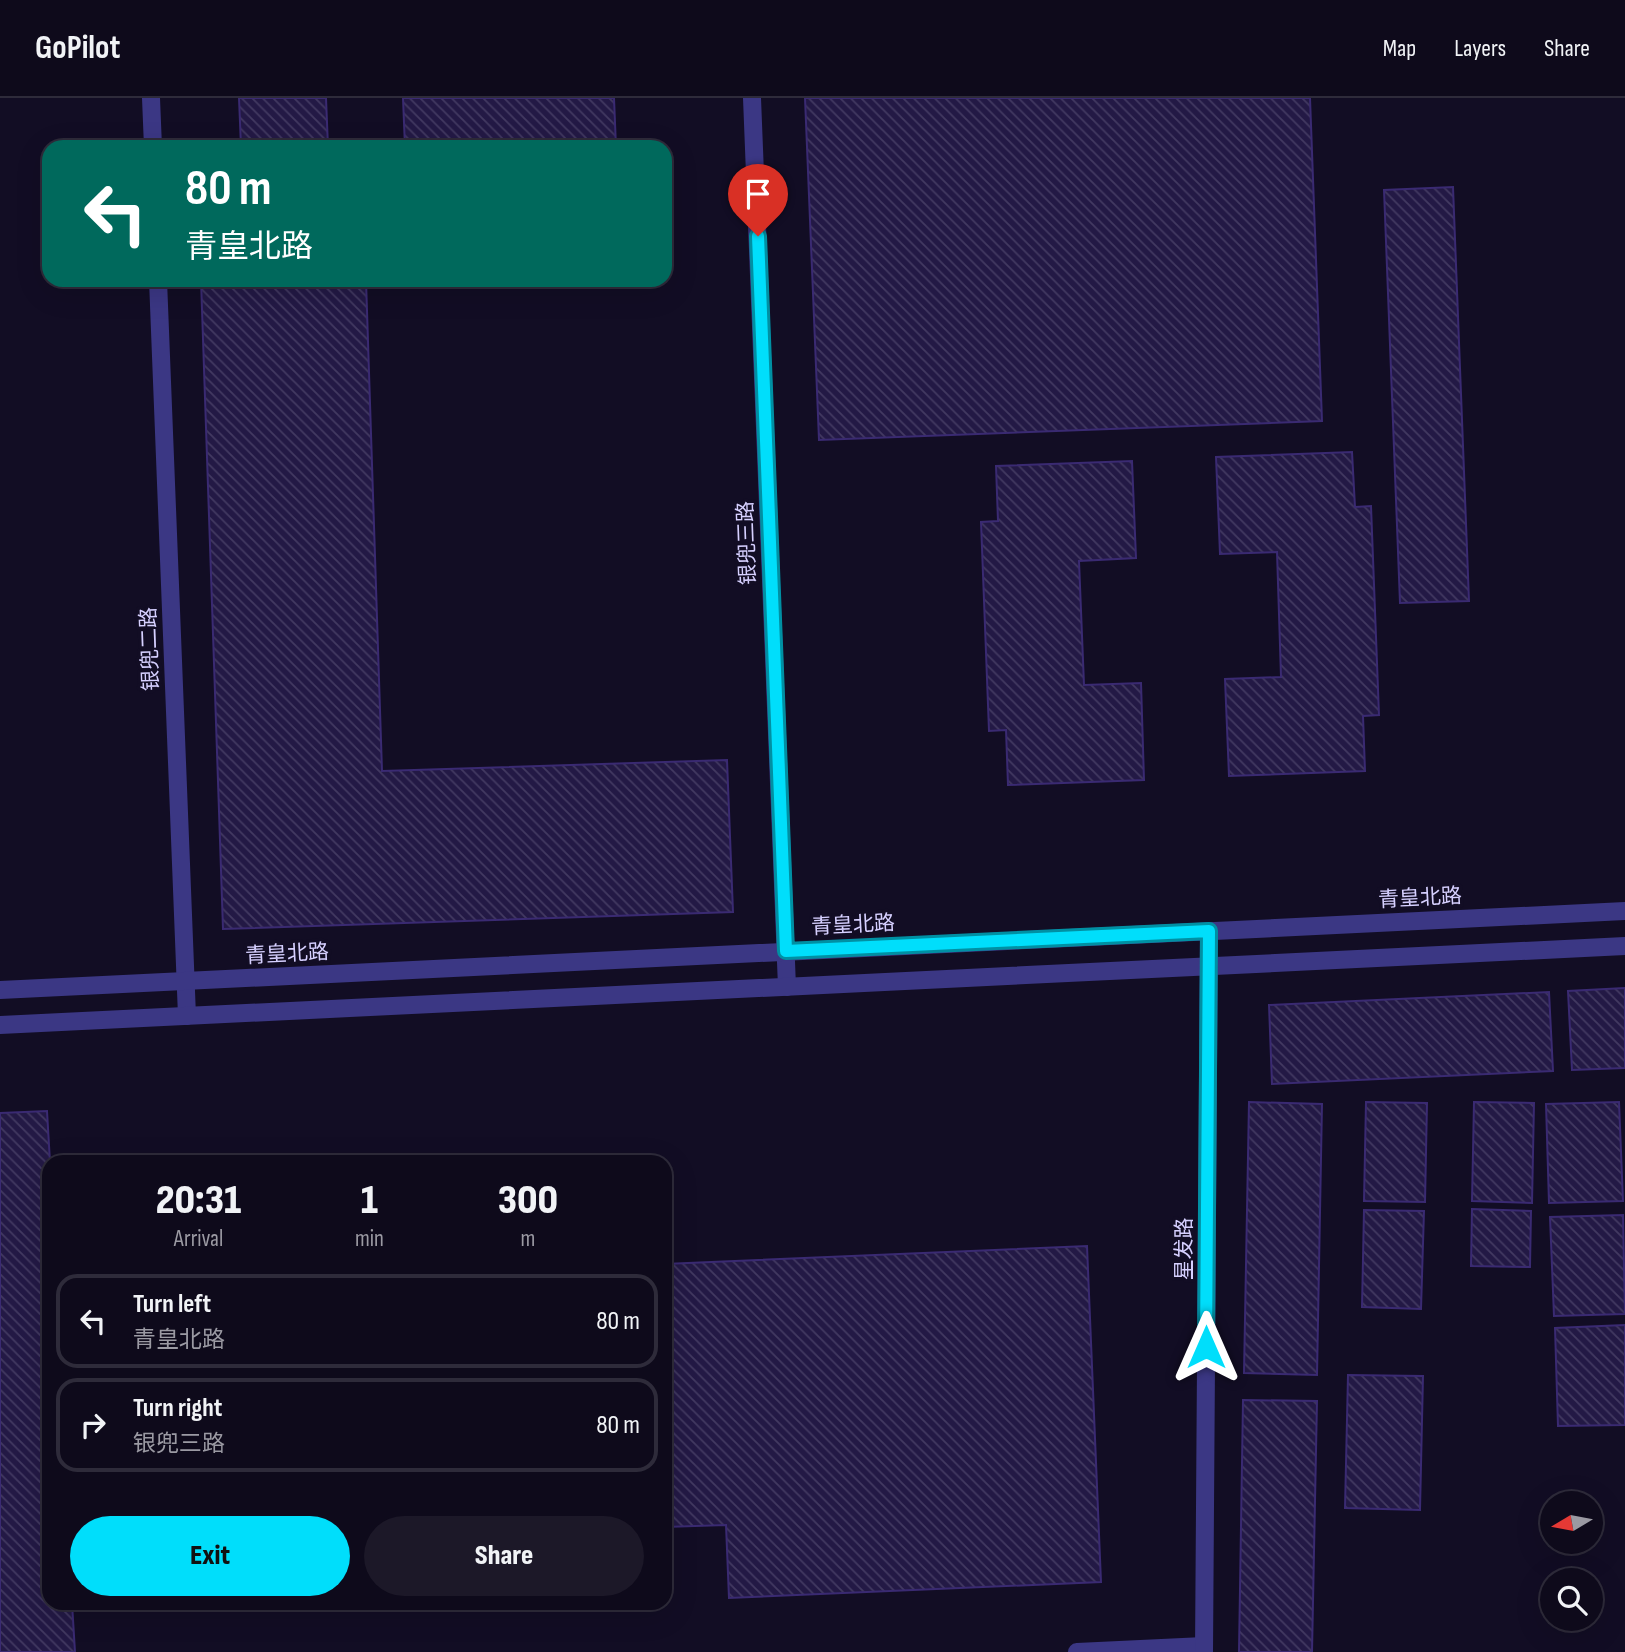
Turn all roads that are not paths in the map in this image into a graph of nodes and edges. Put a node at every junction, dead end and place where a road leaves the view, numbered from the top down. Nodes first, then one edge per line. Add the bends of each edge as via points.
1 (151, 98) edge
2 (752, 98) edge
3 (153, 140) edge
4 (158, 287) edge
5 (1625, 911) edge
6 (1209, 931) junction
7 (1625, 946) edge
8 (786, 951) junction
9 (1209, 967) junction
10 (186, 981) junction
11 (787, 987) junction
12 (0, 990) edge
13 (187, 1016) junction
14 (0, 1025) edge
15 (1204, 1649) edge
16 (1076, 1652) edge

1 - 3 street
2 - 8 street, 银兜三路
4 - 10 street, 银兜二路
5 - 6 street, 青皇北路
6 - 8 street, 青皇北路
6 - 9 street, 星发路
7 - 9 street
8 - 10 street, 青皇北路
8 - 11 street, 银兜三路
9 - 11 street
9 - 15 street, 星发路
10 - 12 street, 青皇北路
10 - 13 street, 银兜二路
11 - 13 street
13 - 14 street
15 - 16 street

